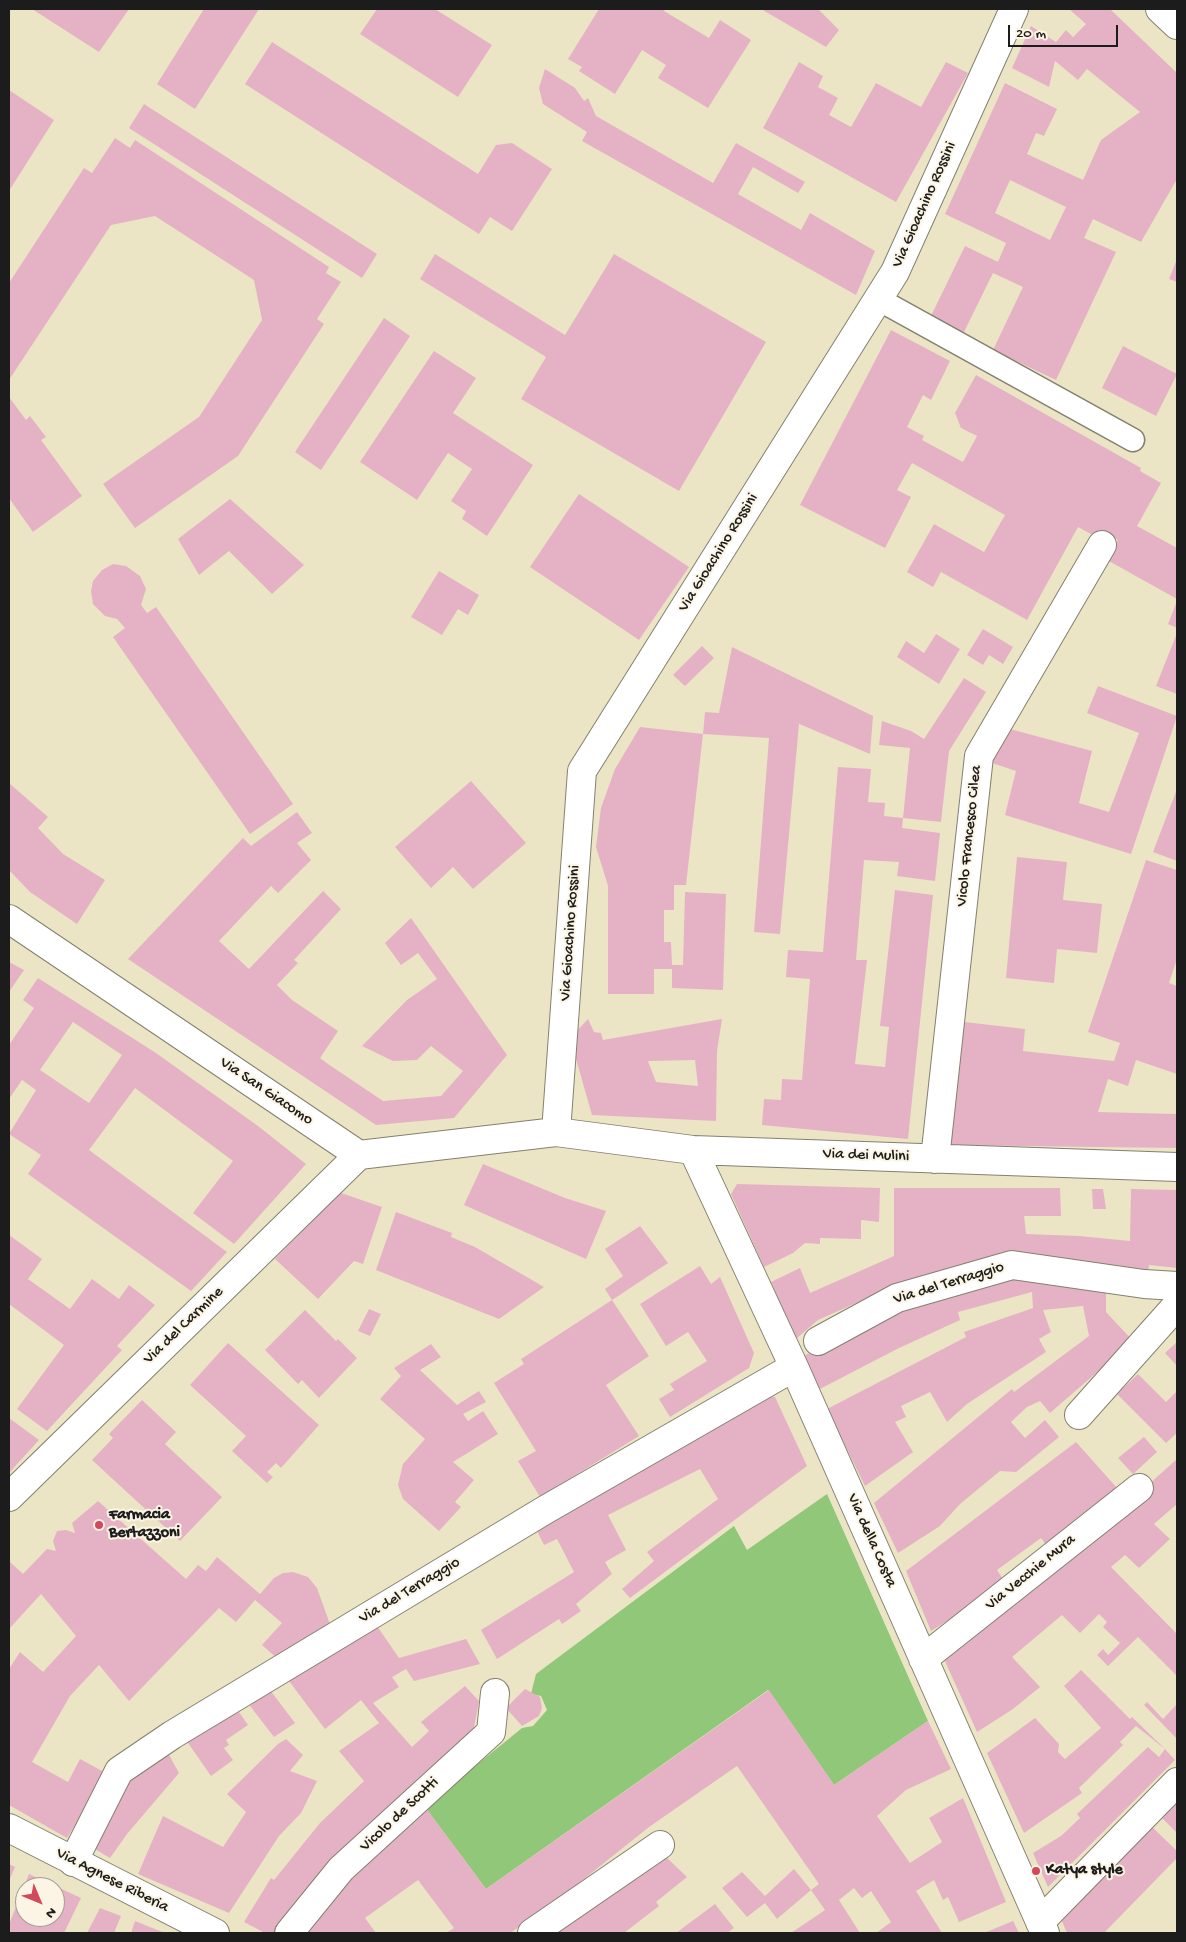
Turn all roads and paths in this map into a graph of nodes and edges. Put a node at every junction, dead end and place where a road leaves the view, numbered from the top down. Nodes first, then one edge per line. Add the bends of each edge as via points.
1 (1014, 9) edge
2 (1160, 9) edge
3 (1177, 25) edge
4 (878, 299) junction
5 (1133, 440) dead end
6 (1102, 545) dead end
7 (9, 918) edge
8 (556, 1132) junction
9 (693, 1150) junction
10 (359, 1154) junction
11 (934, 1158) junction
12 (1177, 1167) edge
13 (1177, 1286) edge
14 (1177, 1305) edge
15 (818, 1341) dead end
16 (794, 1367) junction
17 (1079, 1415) dead end
18 (1139, 1488) dead end
19 (10, 1493) edge
20 (923, 1659) junction
21 (495, 1692) dead end
22 (1177, 1782) edge
23 (9, 1828) edge
24 (660, 1845) dead end
25 (73, 1862) junction
26 (1042, 1928) edge
27 (215, 1933) edge
28 (289, 1933) edge
29 (532, 1933) edge

1 - 4 street, Via Gioachino Rossini via 895,272
2 - 3 street
4 - 5 lane
4 - 8 street, Via Gioachino Rossini via 582,771
6 - 11 street, Vicolo Francesco Cilea via 979,756
7 - 10 street, Via San Giacomo
8 - 9 street, Via dei Mulini
8 - 10 street
9 - 11 street, Via dei Mulini
9 - 16 street, Via della Costa
10 - 19 street, Via del Carmine
11 - 12 street, Via dei Mulini
13 - 15 street, Via del Terraggio via 1012,1265 897,1298
14 - 17 street
16 - 20 street, Via della Costa
16 - 25 street, Via del Terraggio via 545,1510 181,1730 119,1771
18 - 20 street, Via Vecchie Mura
20 - 26 street, Via della Costa
21 - 28 street, Vicolo de Scotti via 490,1732 341,1870
22 - 26 street
23 - 25 street, Via Agnese Riberia
24 - 29 street
25 - 27 street, Via Agnese Riberia

